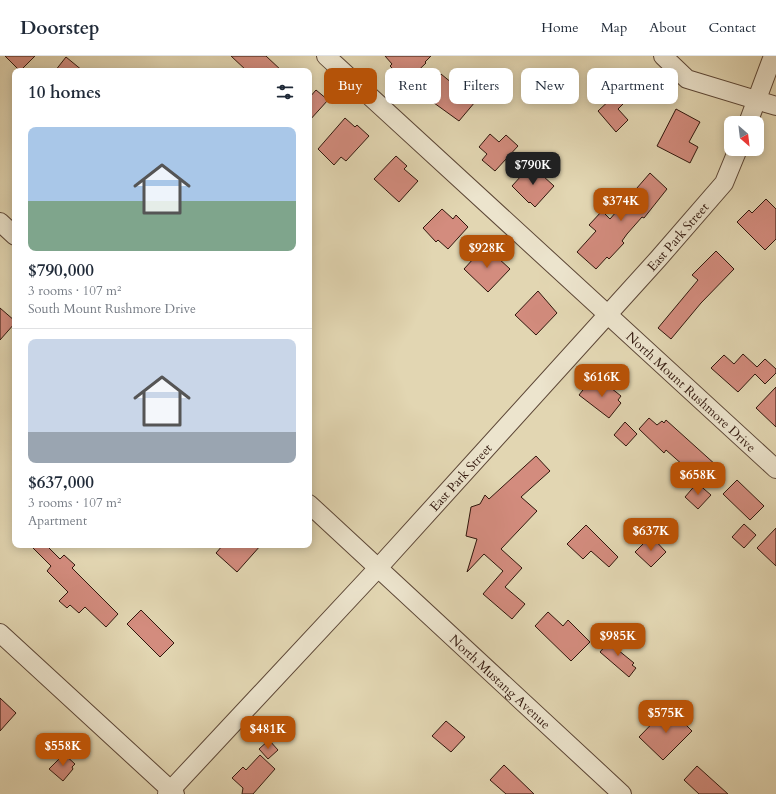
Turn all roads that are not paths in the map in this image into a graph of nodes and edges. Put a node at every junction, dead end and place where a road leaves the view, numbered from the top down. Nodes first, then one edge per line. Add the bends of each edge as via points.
1 (326, 56) edge
2 (662, 56) edge
3 (773, 56) edge
4 (757, 100) junction
5 (776, 106) edge
6 (751, 116) edge
7 (735, 156) edge
8 (0, 222) edge
9 (12, 233) edge
10 (607, 315) junction
11 (776, 469) edge
12 (312, 507) edge
13 (378, 568) junction
14 (0, 633) edge
15 (171, 793) edge
16 (622, 794) edge

1 - 10 street, North Mount Rushmore Drive
2 - 4 street via 687,79
3 - 4 street
4 - 5 street
4 - 6 street
7 - 10 street, East Park Street via 724,184
8 - 9 street
10 - 11 street, North Mount Rushmore Drive
10 - 13 street, East Park Street
12 - 13 street, North Mustang Avenue
13 - 15 street, East Park Street
13 - 16 street, North Mustang Avenue
14 - 15 street

